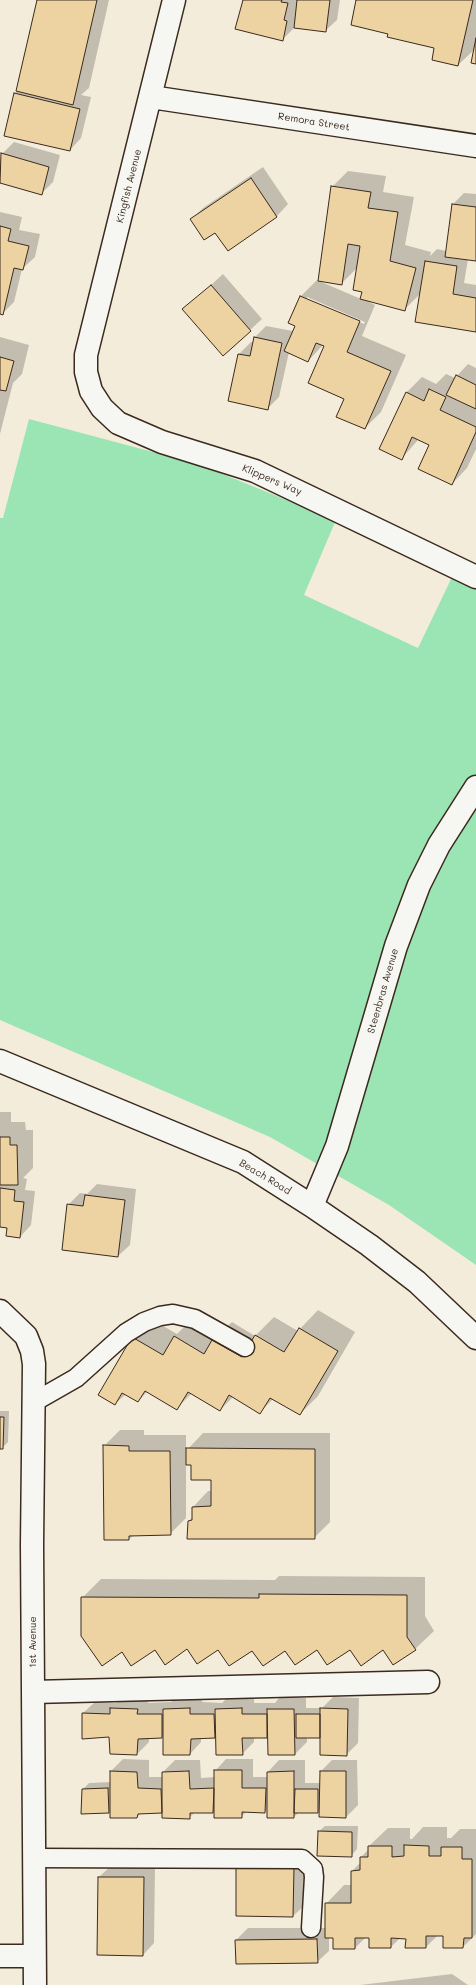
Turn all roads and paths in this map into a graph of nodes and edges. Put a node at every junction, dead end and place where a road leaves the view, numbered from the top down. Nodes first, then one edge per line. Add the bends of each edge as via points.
1 (174, 0) edge
2 (151, 97) junction
3 (476, 146) edge
4 (86, 372) joint
5 (476, 577) edge
6 (476, 787) edge
7 (0, 1061) edge
8 (312, 1206) junction
9 (0, 1311) edge
10 (476, 1338) edge
11 (245, 1347) dead end
12 (34, 1402) junction
13 (428, 1682) dead end
14 (33, 1692) junction
15 (34, 1858) junction
16 (311, 1928) dead end
17 (0, 1956) edge
18 (34, 1956) junction
19 (35, 1985) edge

1 - 2 street, Kingfish Avenue
2 - 3 street, Remora Street
2 - 4 street, Kingfish Avenue via 86,355
4 - 5 street, Klippers Way via 91,391 102,408 118,423 162,442 255,471
6 - 8 street, Steenbras Avenue via 419,885 396,946 337,1146
7 - 8 street, Beach Road via 243,1162
8 - 10 street, Beach Road via 417,1282
9 - 12 street, 1st Avenue via 26,1336 32,1351
11 - 12 lane via 196,1319 173,1314 160,1316 126,1333 76,1378
12 - 14 street, 1st Avenue
13 - 14 street
14 - 15 street, 1st Avenue
15 - 16 lane via 302,1858 313,1869
15 - 18 street, 1st Avenue
17 - 18 street
18 - 19 street, 1st Avenue

